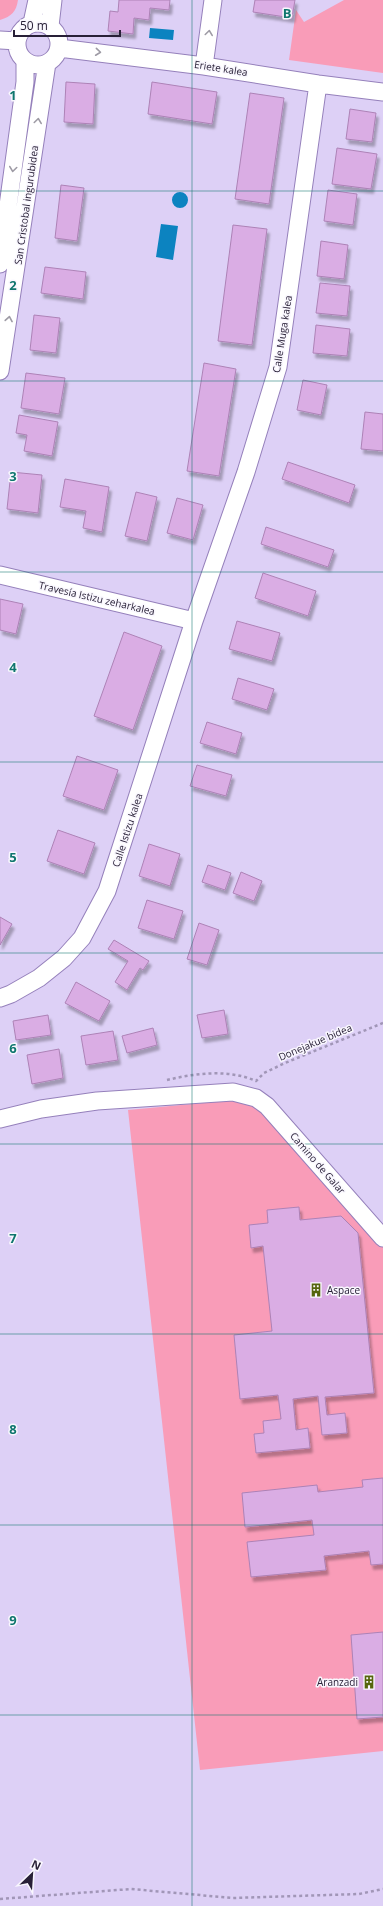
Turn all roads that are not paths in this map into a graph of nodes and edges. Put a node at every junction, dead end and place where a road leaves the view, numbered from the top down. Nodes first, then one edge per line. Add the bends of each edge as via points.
1 (37, 0) edge
2 (53, 0) edge
3 (213, 0) edge
4 (32, 23) junction
5 (50, 26) junction
6 (8, 40) edge
7 (59, 48) junction
8 (25, 61) junction
9 (47, 63) junction
10 (204, 66) junction
11 (318, 84) junction
12 (383, 92) edge
13 (0, 264) edge
14 (0, 371) edge
15 (0, 575) edge
16 (194, 621) junction
17 (0, 998) edge
18 (0, 1119) edge
19 (383, 1238) edge

1 - 4 street
2 - 5 street
10 -> 3 street
4 - 5 street via 42,22
4 - 6 street
5 - 7 street via 59,39
6 - 8 street
7 - 9 street via 54,58
7 -> 10 street, Eriete kalea
8 - 9 street via 39,65
8 -> 13 street, San Cristobal ingurubidea via 25,82
14 -> 9 street, San Cristobal ingurubidea
10 - 11 street, Eriete kalea
11 - 12 street, Eriete kalea
11 - 16 street, Calle Muga kalea via 278,367 246,472
15 - 16 street, Travesía Istizu zeharkalea
16 - 17 street, Calle Istizu kalea via 107,891 94,918 82,938 64,958 38,978
18 - 19 street, Camino de Galar via 41,1109 96,1101 233,1092 252,1088

